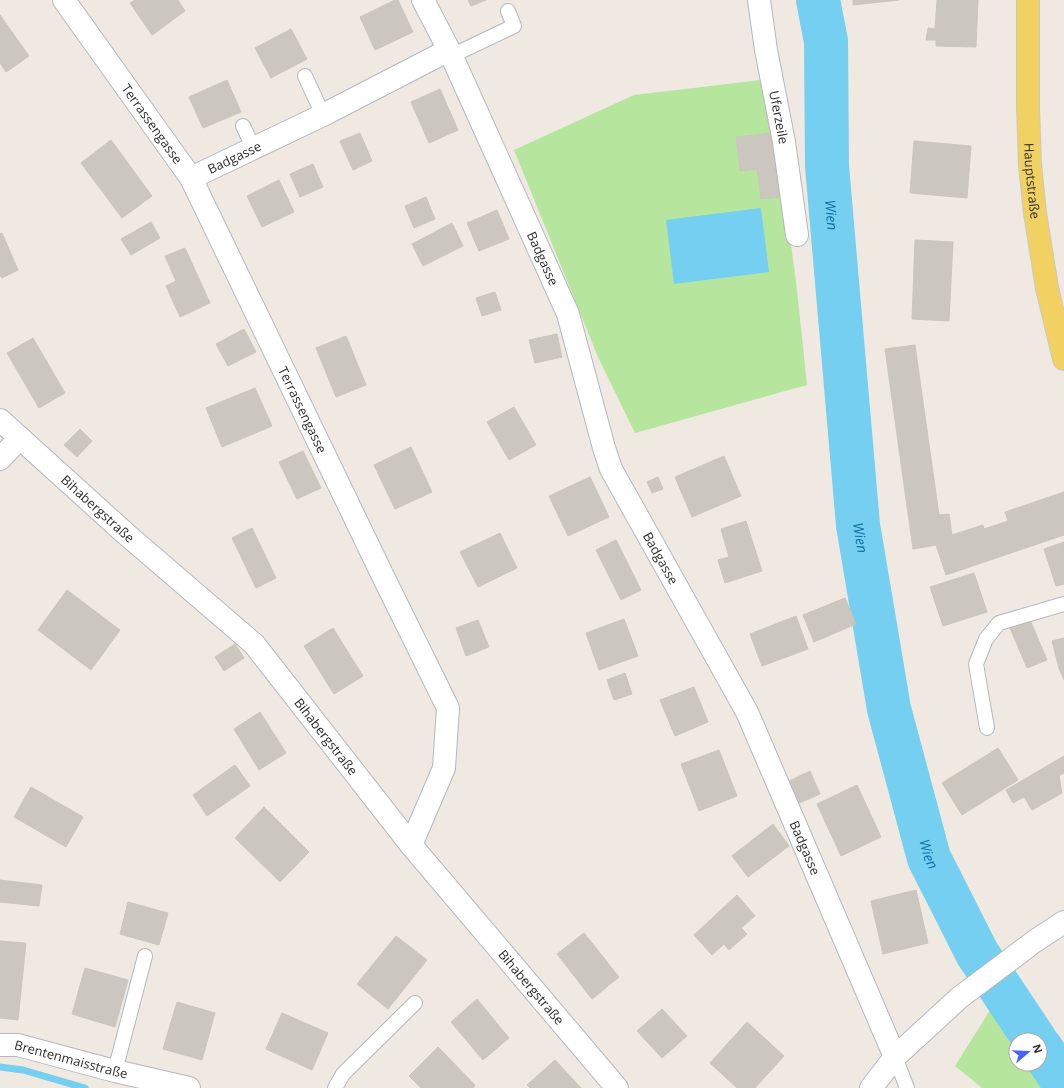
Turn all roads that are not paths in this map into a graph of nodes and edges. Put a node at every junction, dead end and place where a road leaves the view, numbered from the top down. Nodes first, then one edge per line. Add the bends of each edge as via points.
1 (64, 0) edge
2 (423, 0) edge
3 (759, 0) edge
4 (1028, 0) edge
5 (508, 11) dead end
6 (450, 53) junction
7 (305, 76) dead end
8 (323, 115) junction
9 (243, 126) dead end
10 (253, 147) junction
11 (191, 178) junction
12 (797, 235) dead end
13 (1064, 358) edge
14 (0, 420) edge
15 (20, 438) junction
16 (0, 459) edge
17 (1064, 604) edge
18 (987, 728) dead end
19 (411, 845) junction
20 (1064, 922) edge
21 (145, 956) dead end
22 (415, 1003) dead end
23 (0, 1045) edge
24 (895, 1057) junction
25 (115, 1071) junction
26 (188, 1088) edge
27 (335, 1088) edge
28 (617, 1088) edge
29 (872, 1088) edge
30 (907, 1088) edge

1 - 11 street, Terrassengasse
2 - 6 street, Badgasse
3 - 12 street, Uferzeile via 784,142
4 - 13 main road, Hauptstraße via 1030,165 1047,288
5 - 6 lane via 514,26
6 - 8 street, Badgasse
6 - 24 street, Badgasse via 568,314 611,469 747,712
7 - 8 lane
8 - 10 street, Badgasse
9 - 10 lane
10 - 11 street, Badgasse
11 - 19 street, Terrassengasse via 448,708 444,768
14 - 15 street, Bihabergstraße
15 - 16 street
15 - 19 street, Bihabergstraße via 126,534 254,644
17 - 18 lane via 999,623 986,639 976,664
19 - 28 street, Bihabergstraße
20 - 24 street via 959,998
21 - 25 lane
22 - 27 lane via 343,1074
23 - 25 street, Brentenmaisstraße via 18,1045
24 - 29 street
24 - 30 lane
25 - 26 street, Brentenmaisstraße

